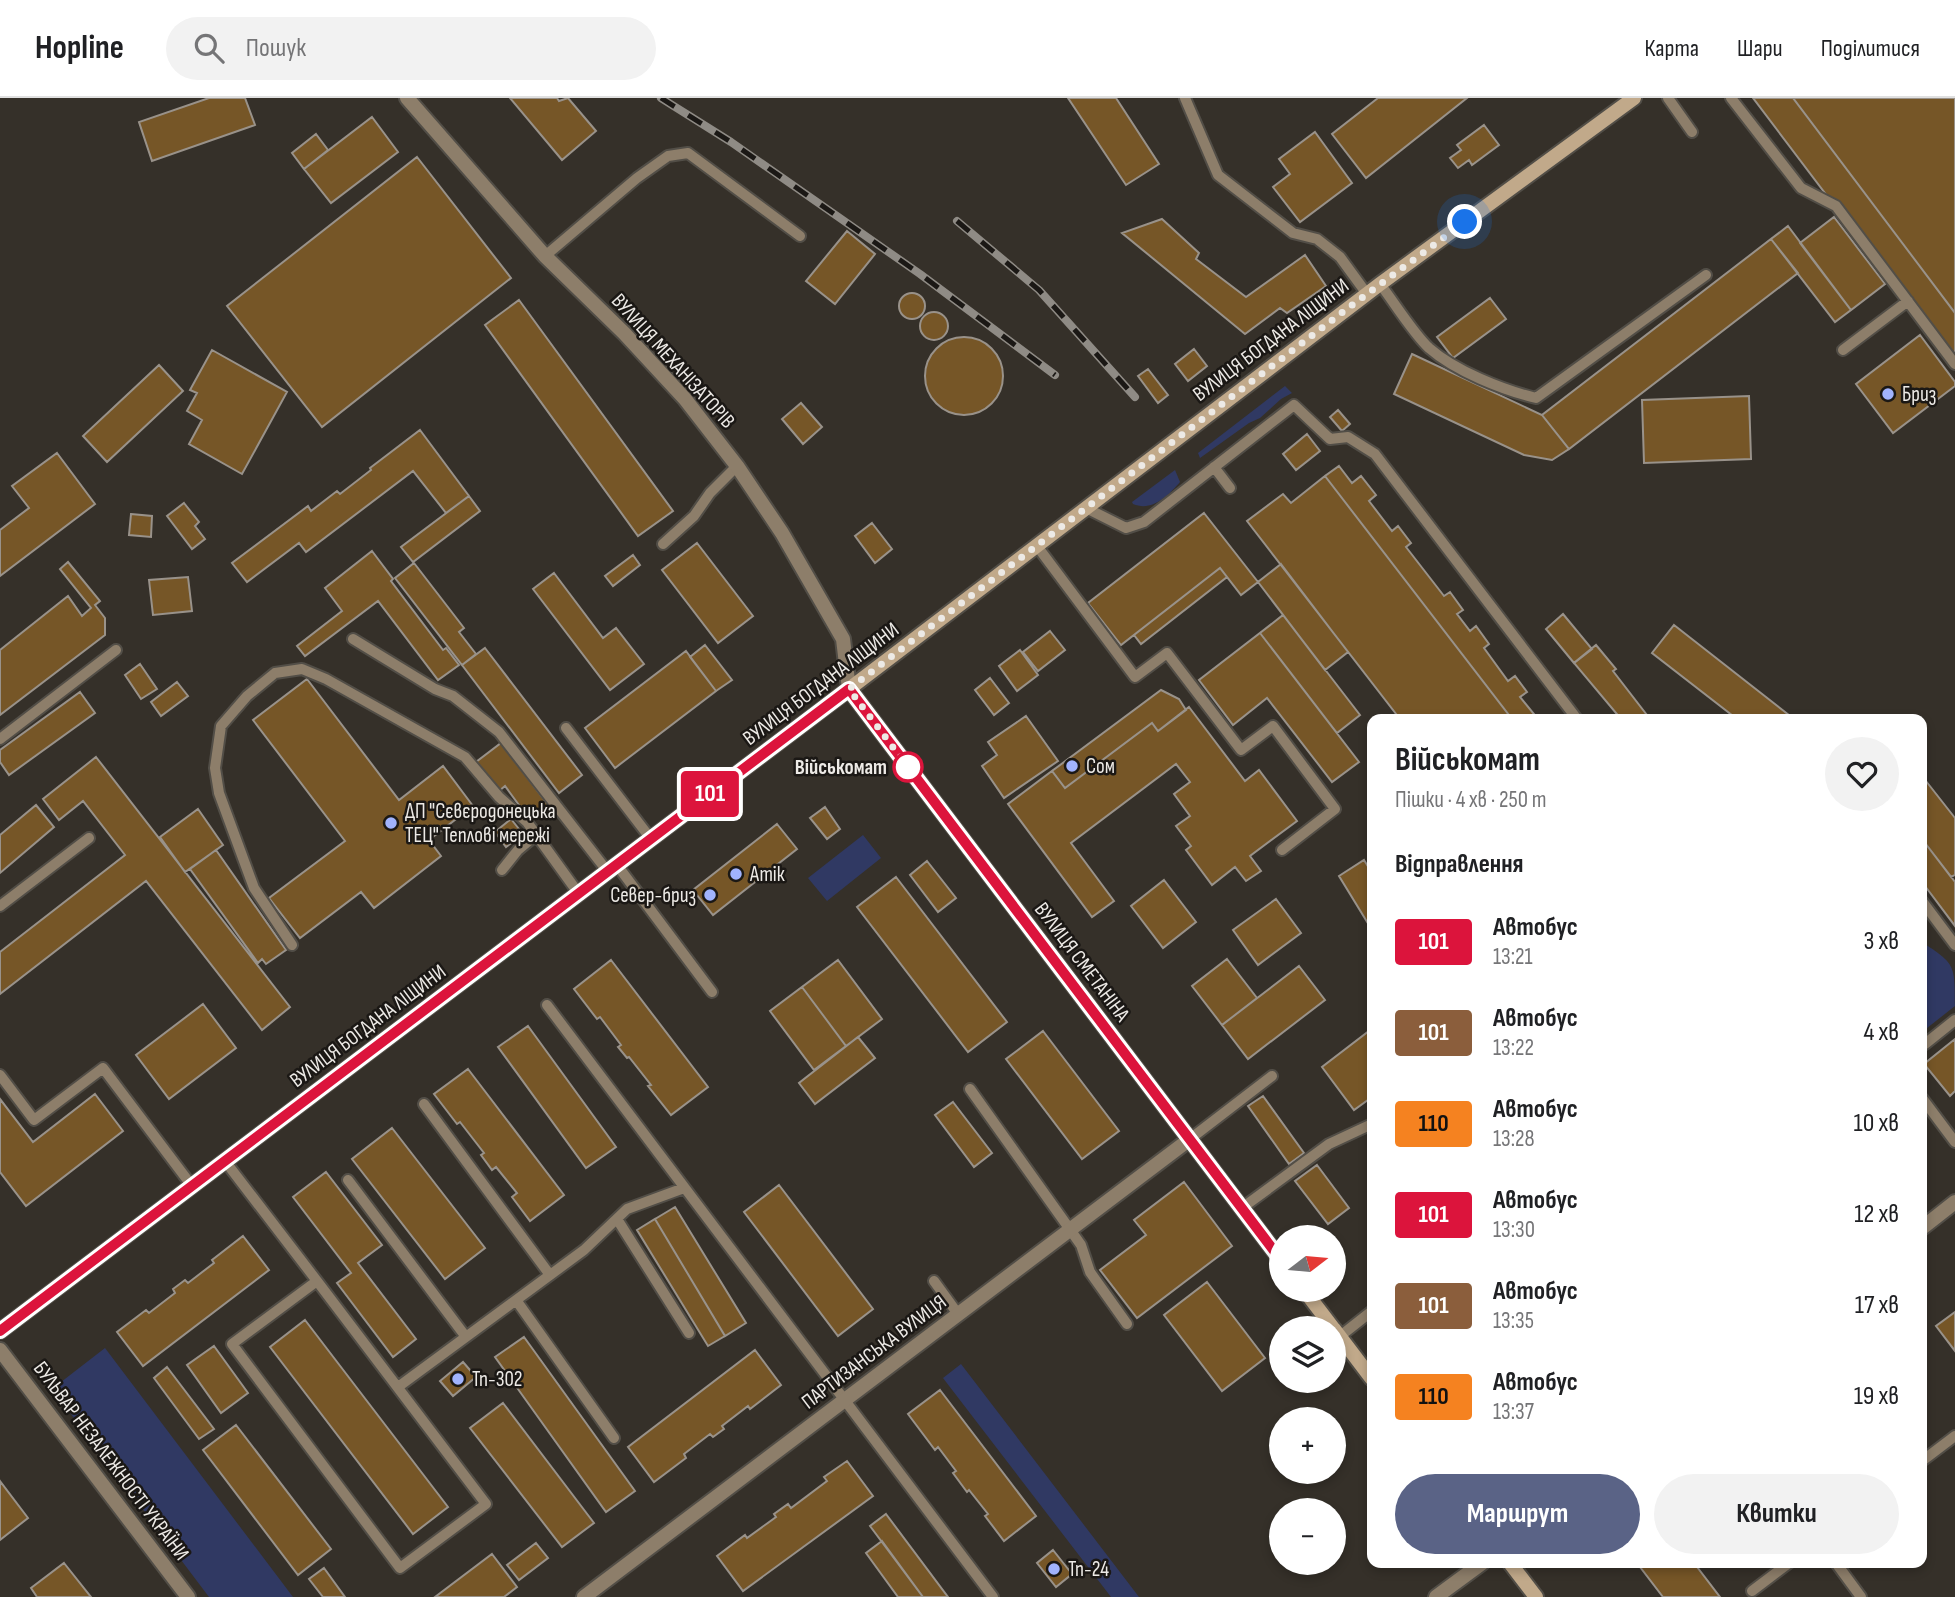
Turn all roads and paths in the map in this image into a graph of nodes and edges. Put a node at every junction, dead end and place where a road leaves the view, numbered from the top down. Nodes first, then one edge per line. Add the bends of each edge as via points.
1 (407, 98) edge
2 (1185, 98) edge
3 (1634, 98) edge
4 (1668, 98) edge
5 (1731, 98) edge
6 (1692, 132) dead end
7 (800, 236) dead end
8 (545, 256) junction
9 (1706, 275) dead end
10 (1380, 284) junction
11 (1367, 294) junction
12 (1908, 300) junction
13 (1843, 350) dead end
14 (1955, 364) edge
15 (737, 466) junction
16 (1214, 467) junction
17 (1230, 488) dead end
18 (1086, 509) junction
19 (663, 544) dead end
20 (1037, 546) junction
21 (353, 639) dead end
22 (116, 650) dead end
23 (849, 689) junction
24 (1573, 714) edge
25 (566, 728) dead end
26 (0, 739) edge
27 (536, 835) junction
28 (89, 838) dead end
29 (651, 839) junction
30 (1282, 850) dead end
31 (612, 868) junction
32 (502, 870) dead end
33 (579, 894) junction
34 (0, 906) edge
35 (1927, 908) edge
36 (292, 945) dead end
37 (1955, 945) edge
38 (712, 992) dead end
39 (547, 1005) dead end
40 (1955, 1020) edge
41 (1927, 1042) edge
42 (0, 1074) edge
43 (1272, 1076) dead end
44 (971, 1089) dead end
45 (424, 1104) dead end
46 (1927, 1105) edge
47 (1367, 1126) edge
48 (1190, 1139) junction
49 (1955, 1142) edge
50 (225, 1161) junction
51 (348, 1180) dead end
52 (192, 1186) junction
53 (684, 1188) junction
54 (1955, 1202) edge
55 (1242, 1208) junction
56 (617, 1219) junction
57 (1927, 1224) edge
58 (1071, 1230) junction
59 (1269, 1244) edge
60 (550, 1275) junction
61 (317, 1281) junction
62 (934, 1281) dead end
63 (516, 1300) junction
64 (1313, 1302) edge
65 (958, 1314) junction
66 (1367, 1314) edge
67 (1324, 1316) edge
68 (1127, 1324) dead end
69 (1346, 1325) edge
70 (0, 1331) edge
71 (689, 1333) dead end
72 (466, 1336) junction
73 (1346, 1345) edge
74 (0, 1350) edge
75 (1367, 1373) edge
76 (398, 1387) junction
77 (845, 1400) junction
78 (1955, 1436) edge
79 (614, 1438) dead end
80 (1927, 1457) edge
81 (1475, 1568) edge
82 (1514, 1568) edge
83 (1782, 1568) edge
84 (1840, 1568) edge
85 (1752, 1591) dead end
86 (188, 1597) edge
87 (584, 1597) edge
88 (993, 1597) edge
89 (1436, 1597) edge
90 (1536, 1597) edge
91 (1861, 1597) edge

1 - 8 street, ВУЛИЦЯ МЕХАНІЗАТОРІВ
2 - 11 lane via 1218,175 1293,233 1317,239 1340,257
3 - 10 main road, ВУЛИЦЯ БОГДАНА ЛІЩИНИ
4 - 6 lane
5 - 12 lane via 1801,188 1836,205
7 - 8 lane via 688,153 668,156 637,178
8 - 15 street, ВУЛИЦЯ МЕХАНІЗАТОРІВ via 676,389
9 - 10 lane via 1536,398 1513,393 1428,347
10 - 11 main road, ВУЛИЦЯ БОГДАНА ЛІЩИНИ
11 - 18 main road, ВУЛИЦЯ БОГДАНА ЛІЩИНИ
12 - 13 lane
12 - 14 lane
15 - 19 lane
15 - 23 street, ВУЛИЦЯ МЕХАНІЗАТОРІВ via 843,639
16 - 17 lane
16 - 18 lane via 1144,522 1126,528
16 - 24 lane via 1294,405 1330,439 1348,437 1375,454
18 - 20 main road, ВУЛИЦЯ БОГДАНА ЛІЩИНИ
20 - 23 main road, ВУЛИЦЯ БОГДАНА ЛІЩИНИ
20 - 30 lane via 1135,677 1167,653 1241,750 1273,726 1335,809
21 - 31 lane via 453,696 499,732
22 - 26 lane
23 - 29 main road, ВУЛИЦЯ БОГДАНА ЛІЩИНИ
23 - 48 main road, ВУЛИЦЯ СМЕТАНІНА
25 - 29 lane
27 - 32 lane
27 - 33 lane
27 - 36 lane via 465,757 326,679 302,669 275,673 221,726 215,768 219,793 254,888
28 - 34 lane
29 - 31 main road, ВУЛИЦЯ БОГДАНА ЛІЩИНИ
31 - 33 main road, ВУЛИЦЯ БОГДАНА ЛІЩИНИ
31 - 38 lane
33 - 50 main road, ВУЛИЦЯ БОГДАНА ЛІЩИНИ
35 - 37 lane
39 - 53 lane
40 - 41 lane
42 - 52 lane via 34,1120 103,1068
43 - 48 lane
44 - 58 lane
45 - 60 lane
46 - 49 lane
47 - 55 lane via 1329,1144
48 - 55 main road, ВУЛИЦЯ СМЕТАНІНА
48 - 58 street, ПАРТИЗАНСЬКА ВУЛИЦЯ
50 - 52 main road, ВУЛИЦЯ БОГДАНА ЛІЩИНИ
50 - 61 lane
51 - 72 lane
52 - 70 main road, ВУЛИЦЯ БОГДАНА ЛІЩИНИ
53 - 56 lane via 627,1209
53 - 77 lane
54 - 57 street
55 - 59 main road, ВУЛИЦЯ СМЕТАНІНА
56 - 60 lane
56 - 71 lane
58 - 65 street, ПАРТИЗАНСЬКА ВУЛИЦЯ
58 - 68 lane via 1082,1245 1090,1272
60 - 63 lane
61 - 76 lane
61 - 76 lane via 232,1344 400,1568 486,1504
62 - 65 lane
63 - 72 lane
63 - 79 lane
64 - 67 main road
65 - 77 street, ПАРТИЗАНСЬКА ВУЛИЦЯ
66 - 69 lane
72 - 76 lane
73 - 75 main road
74 - 86 street, БУЛЬВАР НЕЗАЛЕЖНОСТІ УКРАЇНИ
77 - 87 street, ПАРТИЗАНСЬКА ВУЛИЦЯ
77 - 88 lane
78 - 80 lane
81 - 89 street
82 - 90 main road
83 - 85 lane
84 - 91 lane

